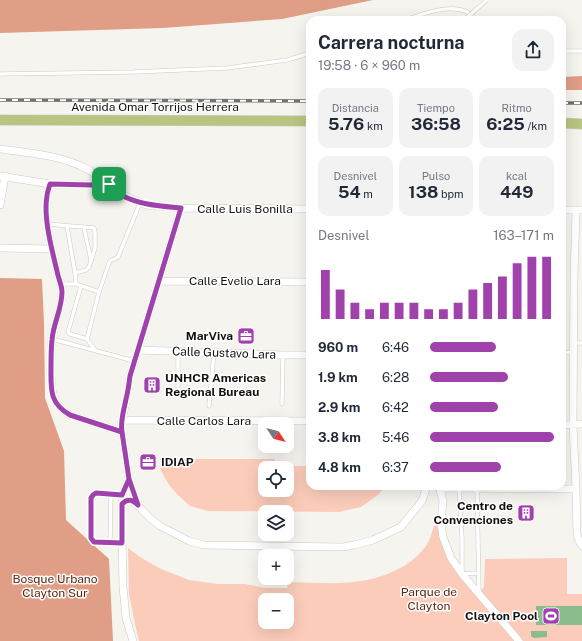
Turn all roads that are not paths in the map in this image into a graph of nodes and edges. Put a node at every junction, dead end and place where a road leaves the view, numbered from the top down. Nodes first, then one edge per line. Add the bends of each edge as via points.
1 (487, 0) edge
2 (432, 7) dead end
3 (469, 7) dead end
4 (414, 16) edge
5 (469, 16) edge
6 (474, 16) edge
7 (566, 51) edge
8 (582, 51) edge
9 (306, 54) edge
10 (0, 74) edge
11 (0, 120) edge
12 (306, 121) edge
13 (566, 124) edge
14 (582, 124) edge
15 (0, 149) edge
16 (2, 176) edge
17 (50, 184) junction
18 (109, 184) junction
19 (140, 203) junction
20 (0, 205) edge
21 (181, 208) junction
22 (306, 209) edge
23 (566, 210) edge
24 (579, 210) edge
25 (47, 224) junction
26 (67, 226) junction
27 (84, 228) junction
28 (0, 248) edge
29 (52, 249) junction
30 (91, 260) junction
31 (75, 272) junction
32 (159, 281) junction
33 (306, 282) edge
34 (60, 284) junction
35 (76, 284) junction
36 (81, 286) junction
37 (100, 292) junction
38 (87, 338) junction
39 (52, 340) junction
40 (574, 343) junction
41 (582, 343) edge
42 (94, 350) junction
43 (138, 350) junction
44 (178, 352) junction
45 (574, 352) junction
46 (214, 353) junction
47 (566, 353) edge
48 (283, 355) junction
49 (306, 355) edge
50 (136, 361) junction
51 (178, 390) dead end
52 (282, 404) dead end
53 (209, 406) dead end
54 (122, 420) junction
55 (306, 421) edge
56 (566, 424) edge
57 (582, 424) edge
58 (573, 425) junction
59 (122, 432) junction
60 (129, 479) junction
61 (566, 489) edge
62 (576, 489) junction
63 (426, 490) edge
64 (440, 490) edge
65 (459, 490) edge
66 (477, 490) edge
67 (111, 494) junction
68 (122, 495) junction
69 (122, 504) junction
70 (138, 505) junction
71 (110, 543) junction
72 (122, 543) junction
73 (582, 546) edge
74 (479, 573) junction
75 (462, 574) junction
76 (479, 593) junction
77 (132, 641) edge
78 (519, 641) edge

1 - 5 lane, bridge
2 - 4 lane
3 - 6 lane
7 - 8 lane
9 - 10 lane via 287,60 227,68
11 - 12 main road, Avenida Omar Torrijos Herrera
13 - 14 main road
15 - 18 street, Calle Luis Bonilla via 60,158 86,169
16 - 17 street
16 - 20 street
17 - 18 street
17 - 25 street via 47,196
18 - 19 street, Calle Luis Bonilla via 120,194
19 - 21 street, Calle Luis Bonilla
19 - 37 lane via 118,257 109,263
21 - 22 street, Calle Luis Bonilla
21 - 32 street
23 - 24 street
24 - 40 street via 574,277
25 - 26 lane
25 - 29 street
26 - 27 lane
26 - 31 lane
27 - 30 lane
27 - 30 lane via 94,228 95,232 95,248
28 - 29 street
29 - 34 street
30 - 31 lane via 86,270
31 - 35 lane
32 - 33 street, Calle Evelio Lara
32 - 43 street
34 - 35 lane
34 - 39 street via 62,291
35 - 36 lane
36 - 37 lane
36 - 38 lane via 68,332
37 - 38 lane
38 - 42 lane
39 - 42 lane
39 - 59 street via 51,390 62,410
40 - 41 lane
40 - 45 street
42 - 50 lane
43 - 44 street, Calle Gustavo Lara
43 - 50 street
44 - 46 street, Calle Gustavo Lara
44 - 51 lane
45 - 47 lane
45 - 58 street
46 - 48 street, Calle Gustavo Lara
46 - 53 lane
48 - 49 street, Calle Gustavo Lara
48 - 52 lane
50 - 54 street via 130,376
54 - 55 street, Calle Carlos Lara
54 - 59 street
56 - 58 street
57 - 58 street
58 - 62 street
59 - 60 street
60 - 68 street
60 - 70 street
61 - 62 street
62 - 73 street via 576,534
63 - 70 street via 422,501 401,526 373,540 344,547 204,545 189,541 160,526
64 - 75 street via 443,501 443,537 450,558
65 - 75 lane
66 - 74 lane
67 - 68 lane
67 - 71 lane
67 - 71 lane via 96,493 91,498 91,538 94,542
68 - 69 street
69 - 70 street via 128,500
69 - 72 street
71 - 72 lane
72 - 77 street via 126,618
74 - 75 lane
74 - 76 lane
75 - 76 street
76 - 78 street

